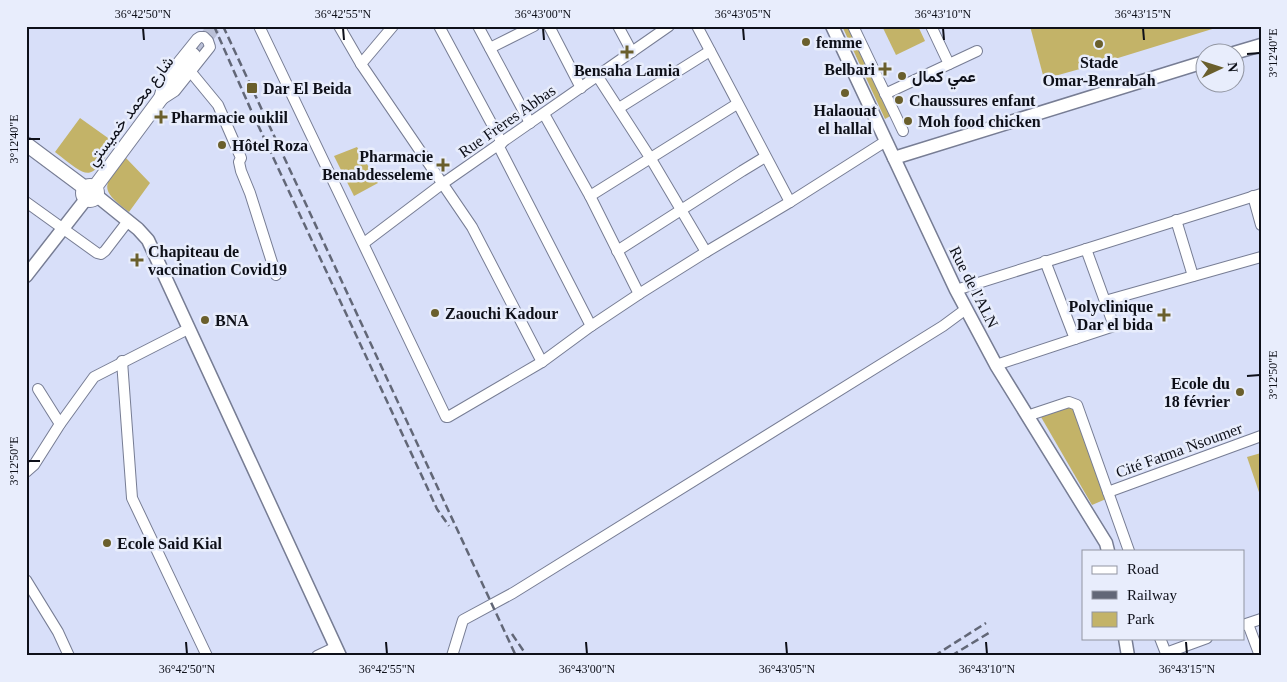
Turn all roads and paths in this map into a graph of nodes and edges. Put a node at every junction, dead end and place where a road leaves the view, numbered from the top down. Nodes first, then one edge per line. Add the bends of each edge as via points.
1 (259, 26) edge
2 (339, 26) edge
3 (393, 26) edge
4 (439, 26) edge
5 (478, 26) edge
6 (534, 26) edge
7 (549, 26) edge
8 (618, 26) edge
9 (669, 26) edge
10 (696, 26) edge
11 (832, 26) edge
12 (853, 26) edge
13 (931, 26) edge
14 (1261, 45) edge
15 (490, 48) junction
16 (1244, 50) edge
17 (710, 51) junction
18 (977, 51) dead end
19 (632, 52) junction
20 (193, 55) tunnel mouth
21 (361, 64) junction
22 (949, 64) junction
23 (1194, 65) edge
24 (190, 71) junction
25 (598, 77) junction
26 (582, 88) junction
27 (885, 94) junction
28 (158, 102) junction
29 (738, 104) junction
30 (619, 108) junction
31 (544, 114) junction
32 (530, 123) junction
33 (903, 131) dead end
34 (886, 142) junction
35 (26, 144) edge
36 (500, 144) junction
37 (765, 158) junction
38 (894, 158) junction
39 (651, 159) junction
40 (442, 184) junction
41 (91, 192) junction
42 (1257, 195) edge
43 (590, 196) junction
44 (26, 202) edge
45 (790, 202) junction
46 (681, 210) junction
47 (1176, 220) junction
48 (128, 221) junction
49 (1261, 225) edge
50 (63, 229) junction
51 (364, 244) junction
52 (1086, 249) junction
53 (618, 251) junction
54 (706, 252) junction
55 (1261, 257) edge
56 (1045, 261) junction
57 (276, 275) dead end
58 (26, 276) edge
59 (1193, 276) junction
60 (956, 290) junction
61 (639, 294) junction
62 (1105, 301) junction
63 (966, 309) junction
64 (591, 326) junction
65 (188, 329) junction
66 (1075, 339) junction
67 (122, 362) junction
68 (542, 362) junction
69 (996, 365) junction
70 (38, 389) dead end
71 (1026, 416) junction
72 (60, 424) junction
73 (1261, 436) edge
74 (26, 472) edge
75 (1108, 492) junction
76 (1108, 550) edge
77 (1129, 550) edge
78 (26, 580) edge
79 (1261, 619) edge
80 (1246, 624) edge
81 (1125, 640) edge
82 (1161, 640) edge
83 (1202, 640) edge
84 (338, 652) edge
85 (1166, 654) edge
86 (320, 655) edge
87 (69, 656) edge
88 (207, 656) edge
89 (452, 656) edge
90 (1128, 656) edge
91 (1260, 656) edge

1 - 51 street
2 - 21 street
3 - 21 street
4 - 36 street
5 - 15 street
6 - 15 street
7 - 26 street
8 - 19 street
9 - 19 street, Rue Frères Abbas
10 - 17 street
11 - 34 street, Rue de l'ALN
12 - 27 street
13 - 22 street
14 - 16 street
15 - 32 street
17 - 29 street
17 - 30 street
18 - 22 street
19 - 25 street, Rue Frères Abbas
20 - 28 main road, شارع محمد خميستي
21 - 40 street
22 - 27 street
23 - 38 street
24 - 28 street via 175,91
24 - 28 street via 210,46 204,37 197,39 164,80
24 - 57 street via 218,105 238,150 241,171
25 - 26 street, Rue Frères Abbas
25 - 30 street
26 - 31 street, Rue Frères Abbas
27 - 33 street
28 - 41 main road, شارع محمد خميستي
29 - 37 street
29 - 39 street
30 - 39 street
31 - 32 street, Rue Frères Abbas
31 - 43 street
32 - 36 street, Rue Frères Abbas
34 - 38 street, Rue de l'ALN
34 - 45 street
35 - 41 main road
36 - 40 street, Rue Frères Abbas
36 - 64 street
37 - 45 street
37 - 46 street
38 - 60 street, Rue de l'ALN
39 - 43 street
39 - 46 street
40 - 51 street, Rue Frères Abbas
40 - 68 street via 472,227
41 - 48 street
41 - 50 street
42 - 47 street
42 - 49 street
43 - 53 street
44 - 50 street
45 - 54 street
46 - 53 street
46 - 54 street
47 - 52 street
47 - 59 street
48 - 50 street via 101,254
48 - 65 street via 148,240
50 - 58 street
51 - 68 street via 446,417
52 - 56 street
52 - 62 street
53 - 61 street
54 - 61 street
55 - 59 street
56 - 60 street
56 - 66 street
59 - 62 street
60 - 63 street, Rue de l'ALN
61 - 64 street
62 - 66 street via 1114,326
63 - 69 street, Rue de l'ALN
63 - 89 street via 513,594 463,620
64 - 68 street
65 - 67 street
65 - 84 street
66 - 69 street
67 - 72 street via 94,377
67 - 88 street via 132,498
69 - 71 street, Rue de l'ALN
70 - 72 street
71 - 75 street, Cité Fatma Nsoumer via 1069,402 1077,406
71 - 76 street, Rue de l'ALN
72 - 74 street via 34,466
73 - 75 street, Cité Fatma Nsoumer
75 - 77 street, Cité Fatma Nsoumer
78 - 87 street
79 - 80 street
80 - 91 street
81 - 90 street
82 - 85 street
83 - 85 street
84 - 86 street

